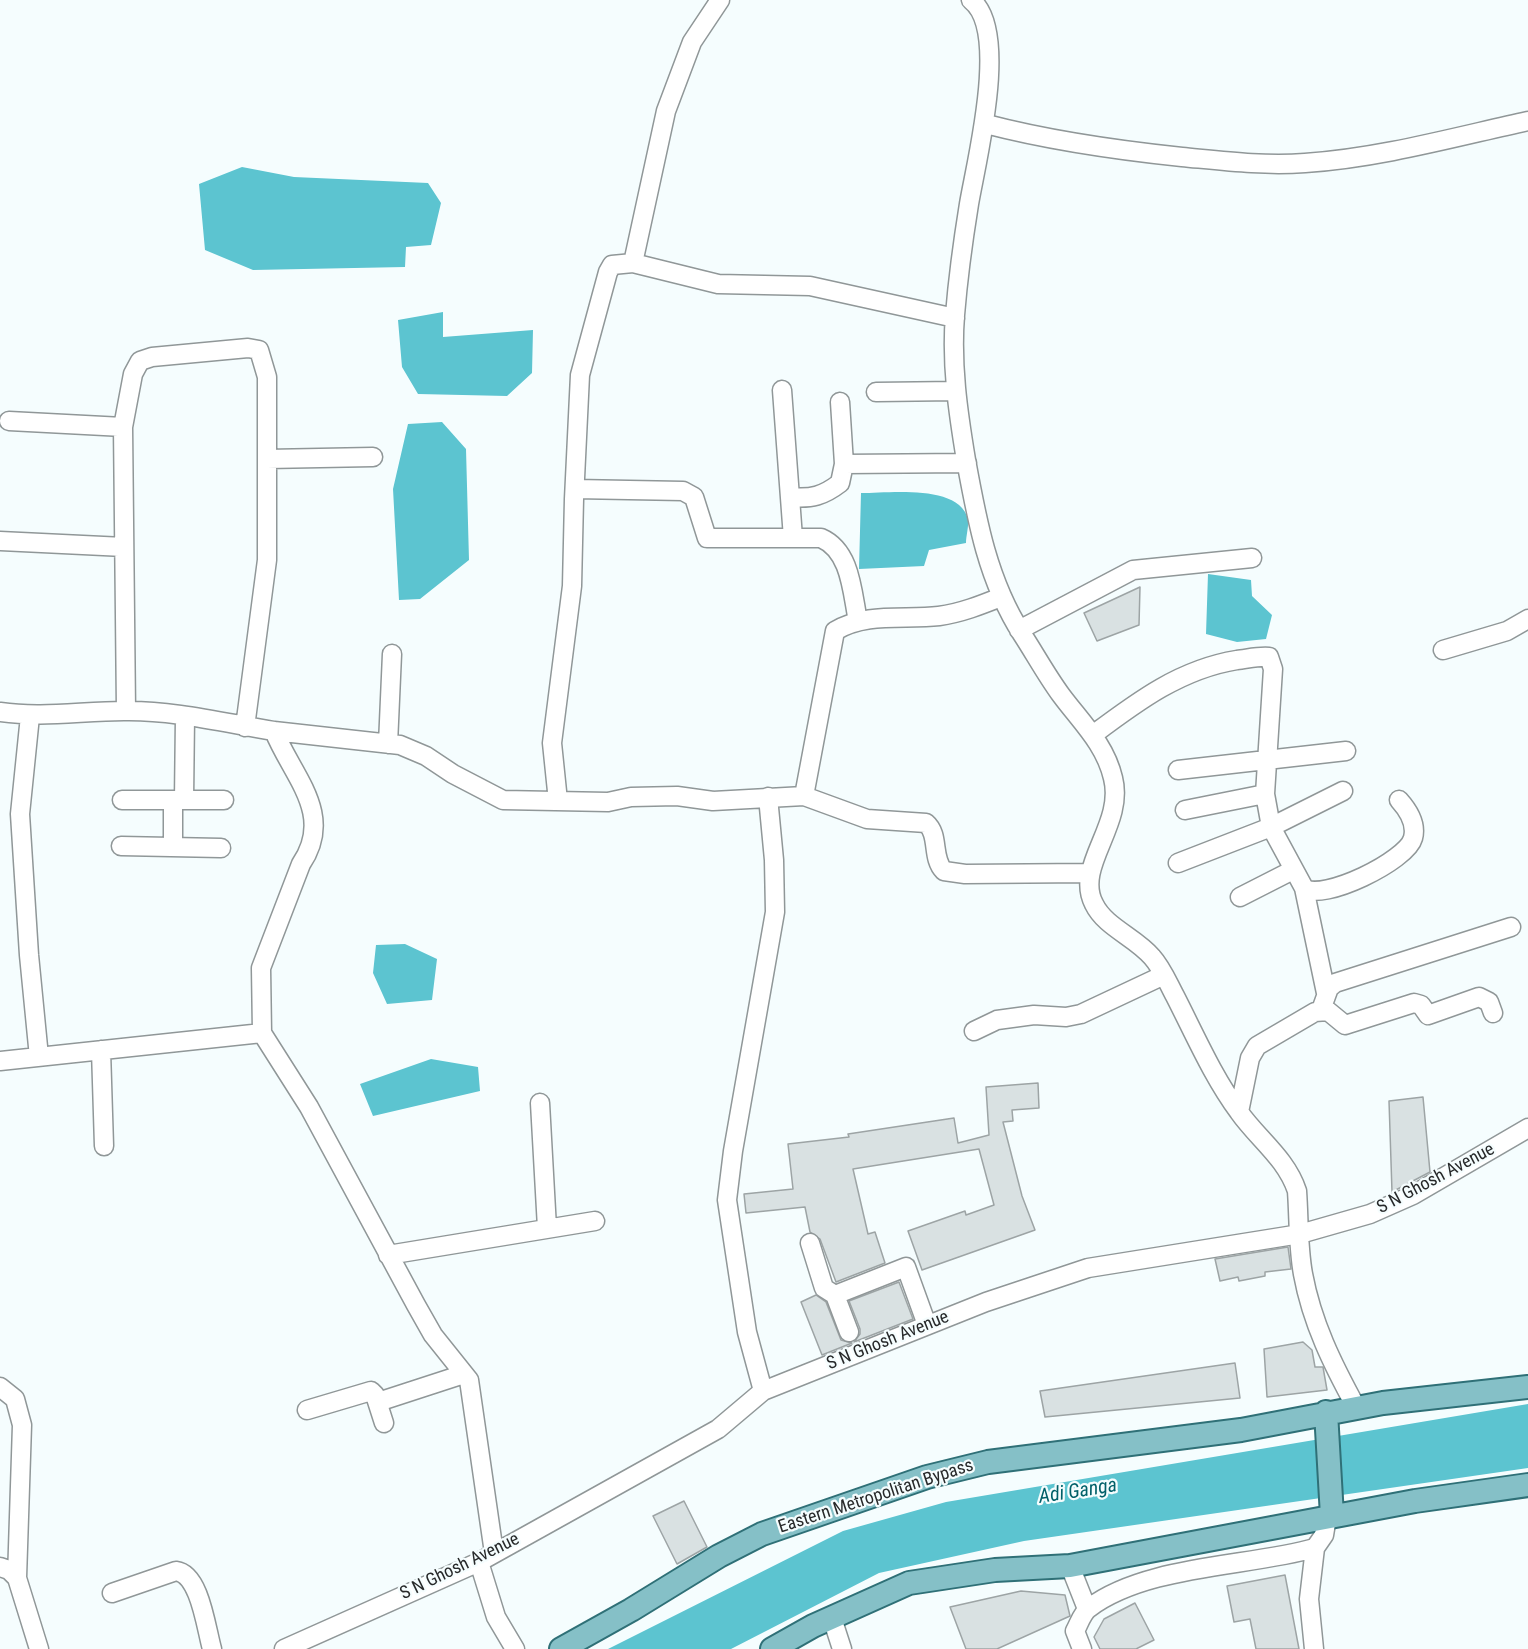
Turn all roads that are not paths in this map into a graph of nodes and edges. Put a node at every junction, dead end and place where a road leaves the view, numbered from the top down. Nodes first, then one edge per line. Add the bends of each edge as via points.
1 (720, 0) edge
2 (973, 1) edge
3 (1528, 121) edge
4 (986, 124) junction
5 (633, 263) junction
6 (955, 318) junction
7 (782, 390) dead end
8 (956, 391) junction
9 (876, 392) dead end
10 (840, 402) dead end
11 (9, 421) dead end
12 (123, 427) junction
13 (373, 457) dead end
14 (267, 459) junction
15 (967, 463) junction
16 (844, 464) junction
17 (575, 489) junction
18 (790, 497) junction
19 (793, 538) junction
20 (0, 541) edge
21 (124, 547) junction
22 (1252, 558) dead end
23 (1001, 597) junction
24 (1528, 619) edge
25 (858, 621) junction
26 (1019, 630) junction
27 (1443, 650) dead end
28 (392, 654) dead end
29 (126, 711) junction
30 (0, 712) edge
31 (30, 716) junction
32 (184, 717) junction
33 (245, 727) junction
34 (273, 731) junction
35 (1094, 734) junction
36 (388, 744) junction
37 (1346, 752) dead end
38 (1266, 762) junction
39 (1178, 770) dead end
40 (1342, 791) dead end
41 (1265, 794) junction
42 (804, 796) junction
43 (768, 797) junction
44 (122, 800) dead end
45 (178, 800) junction
46 (224, 800) dead end
47 (1399, 800) dead end
48 (558, 801) junction
49 (1185, 810) dead end
50 (1271, 827) junction
51 (121, 846) dead end
52 (173, 847) junction
53 (221, 848) dead end
54 (1178, 862) dead end
55 (1293, 870) junction
56 (1089, 873) junction
57 (1304, 888) junction
58 (1240, 897) dead end
59 (1511, 927) dead end
60 (1164, 975) junction
61 (1326, 993) junction
62 (1321, 1010) junction
63 (1493, 1013) dead end
64 (974, 1030) dead end
65 (262, 1033) junction
66 (101, 1050) junction
67 (39, 1057) junction
68 (0, 1061) edge
69 (540, 1102) dead end
70 (1239, 1112) junction
71 (1528, 1128) edge
72 (104, 1146) dead end
73 (596, 1221) dead end
74 (548, 1228) junction
75 (1300, 1234) junction
76 (810, 1243) dead end
77 (388, 1255) junction
78 (836, 1296) junction
79 (927, 1325) junction
80 (849, 1332) dead end
81 (464, 1374) junction
82 (0, 1387) edge
83 (1528, 1387) edge
84 (763, 1390) junction
85 (378, 1402) junction
86 (1356, 1407) junction
87 (307, 1410) dead end
88 (1326, 1412) junction
89 (384, 1423) dead end
90 (1528, 1485) edge
91 (1329, 1517) junction
92 (1315, 1548) junction
93 (487, 1557) junction
94 (1070, 1566) junction
95 (0, 1567) edge
96 (17, 1578) junction
97 (112, 1593) dead end
98 (1087, 1609) junction
99 (831, 1618) junction
100 (39, 1649) edge
101 (212, 1649) edge
102 (284, 1649) edge
103 (515, 1649) edge
104 (561, 1649) edge
105 (772, 1649) edge
106 (842, 1649) edge
107 (1082, 1649) edge
108 (1314, 1649) edge

1 - 5 street via 692,42 666,111
2 - 4 street via 985,24
3 - 4 street via 1380,153 1257,165 1103,149
4 - 6 street via 969,202
5 - 6 street via 718,284 810,286
5 - 17 street via 619,262 608,272 580,375
6 - 8 street
7 - 18 street
8 - 9 street
8 - 15 street
10 - 16 street
11 - 12 street
12 - 14 street via 133,374 140,361 248,348 259,350 267,376
12 - 21 street
13 - 14 street
14 - 33 street via 267,560
15 - 16 street
15 - 23 street via 986,556
16 - 18 street via 840,483 830,491 812,500
17 - 19 street via 682,491 694,497 707,538
17 - 48 street via 573,586 552,743
18 - 19 street
19 - 25 street via 821,538 832,543 845,562
20 - 21 street
21 - 29 street
22 - 26 street via 1133,570
23 - 25 street via 939,616
23 - 26 street
24 - 27 street via 1507,631
25 - 42 street via 835,631
26 - 35 street via 1060,694
28 - 36 street
29 - 31 street
29 - 32 street
30 - 31 street
31 - 67 street via 21,814
32 - 33 street
32 - 45 street
33 - 34 street
34 - 36 street
34 - 65 street via 309,795 312,832 309,851 261,968
35 - 38 street via 1181,676 1218,663 1265,657 1271,658 1274,669
35 - 56 street via 1113,777 1116,798 1112,820
36 - 48 street via 426,756 503,800
37 - 38 street
38 - 39 street
38 - 41 street
40 - 50 street
41 - 49 street
41 - 50 street
42 - 43 street
42 - 56 street via 867,819 926,824 932,829 936,860 944,871
43 - 48 street
43 - 84 street via 775,912 727,1200 747,1332
44 - 45 street
45 - 46 street
45 - 52 street
47 - 57 street via 1414,826 1413,838 1399,857 1327,890
50 - 54 street
50 - 55 street
51 - 52 street
52 - 53 street
55 - 57 street
55 - 58 street
56 - 60 street via 1090,892 1101,914 1148,952
57 - 61 street
59 - 61 street via 1335,983
60 - 64 street via 1081,1014 997,1020
60 - 70 street
61 - 62 street
62 - 63 street via 1345,1025 1414,1003 1421,1005 1428,1015 1479,997 1489,1002
62 - 70 street via 1254,1049
65 - 66 street
65 - 77 street via 309,1107
66 - 67 street
66 - 72 street
67 - 68 street
69 - 74 street
70 - 75 street via 1294,1181
71 - 75 street, S N Ghosh Avenue via 1393,1204
73 - 74 street
74 - 77 street
75 - 79 street, S N Ghosh Avenue via 1088,1268 1033,1284
75 - 86 street via 1303,1274 1314,1320
76 - 78 street via 824,1288
77 - 81 street via 433,1335
78 - 79 street via 906,1267
78 - 80 street
79 - 84 street, S N Ghosh Avenue
81 - 85 street
81 - 93 street via 469,1380 476,1420
82 - 96 street via 15,1399 22,1425
83 - 86 main road, Eastern Metropolitan Bypass
84 - 93 street, S N Ghosh Avenue via 718,1429
85 - 87 street via 369,1390
85 - 89 street
86 - 88 main road, Eastern Metropolitan Bypass
88 - 91 main road
88 - 104 main road, Eastern Metropolitan Bypass via 1241,1430 988,1462 927,1477 762,1534
90 - 91 main road
91 - 92 street
91 - 94 main road
92 - 98 street via 1126,1587
92 - 108 street via 1309,1599
93 - 102 street, S N Ghosh Avenue
93 - 103 street via 496,1617
94 - 98 street
94 - 99 main road via 995,1570 909,1583
95 - 96 street
96 - 100 street
97 - 101 street via 176,1571 184,1572 191,1577 196,1590
98 - 107 street via 1075,1631
99 - 105 main road
99 - 106 street

